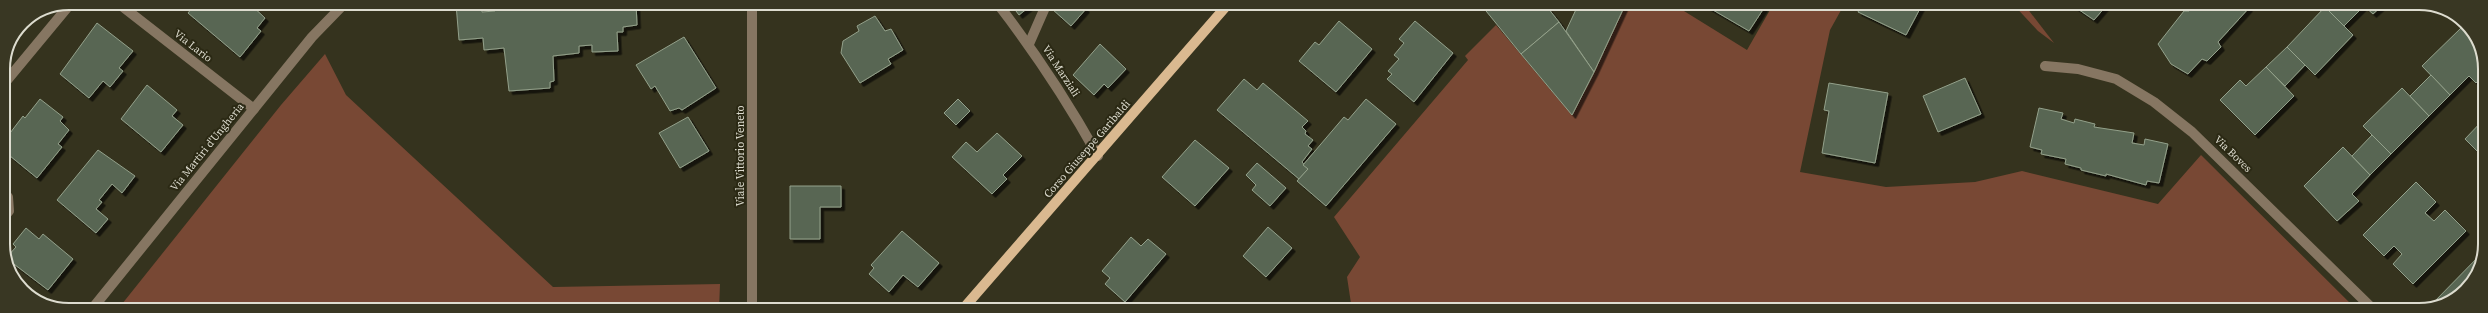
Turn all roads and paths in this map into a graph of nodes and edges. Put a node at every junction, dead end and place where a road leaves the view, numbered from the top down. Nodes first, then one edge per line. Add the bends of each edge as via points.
1 (65, 10) edge
2 (127, 10) edge
3 (338, 10) edge
4 (752, 10) edge
5 (1002, 10) edge
6 (1044, 10) edge
7 (1223, 10) edge
8 (1029, 44) junction
9 (2045, 66) dead end
10 (10, 77) edge
11 (254, 109) junction
12 (1098, 156) junction
13 (98, 303) edge
14 (752, 303) edge
15 (968, 303) edge
16 (2367, 303) edge

1 - 10 street
2 - 11 street, Via Lario
3 - 11 street, Via Martiri d'Ungheria via 312,37
4 - 14 street, Viale Vittorio Veneto
5 - 8 street, Via Marziali
6 - 8 street
7 - 12 main road, Corso Giuseppe Garibaldi
8 - 12 street, Via Marziali
9 - 16 street, Via Boves via 2078,69 2116,79 2154,102 2192,132
11 - 13 street, Via Martiri d'Ungheria
12 - 15 main road, Corso Giuseppe Garibaldi

